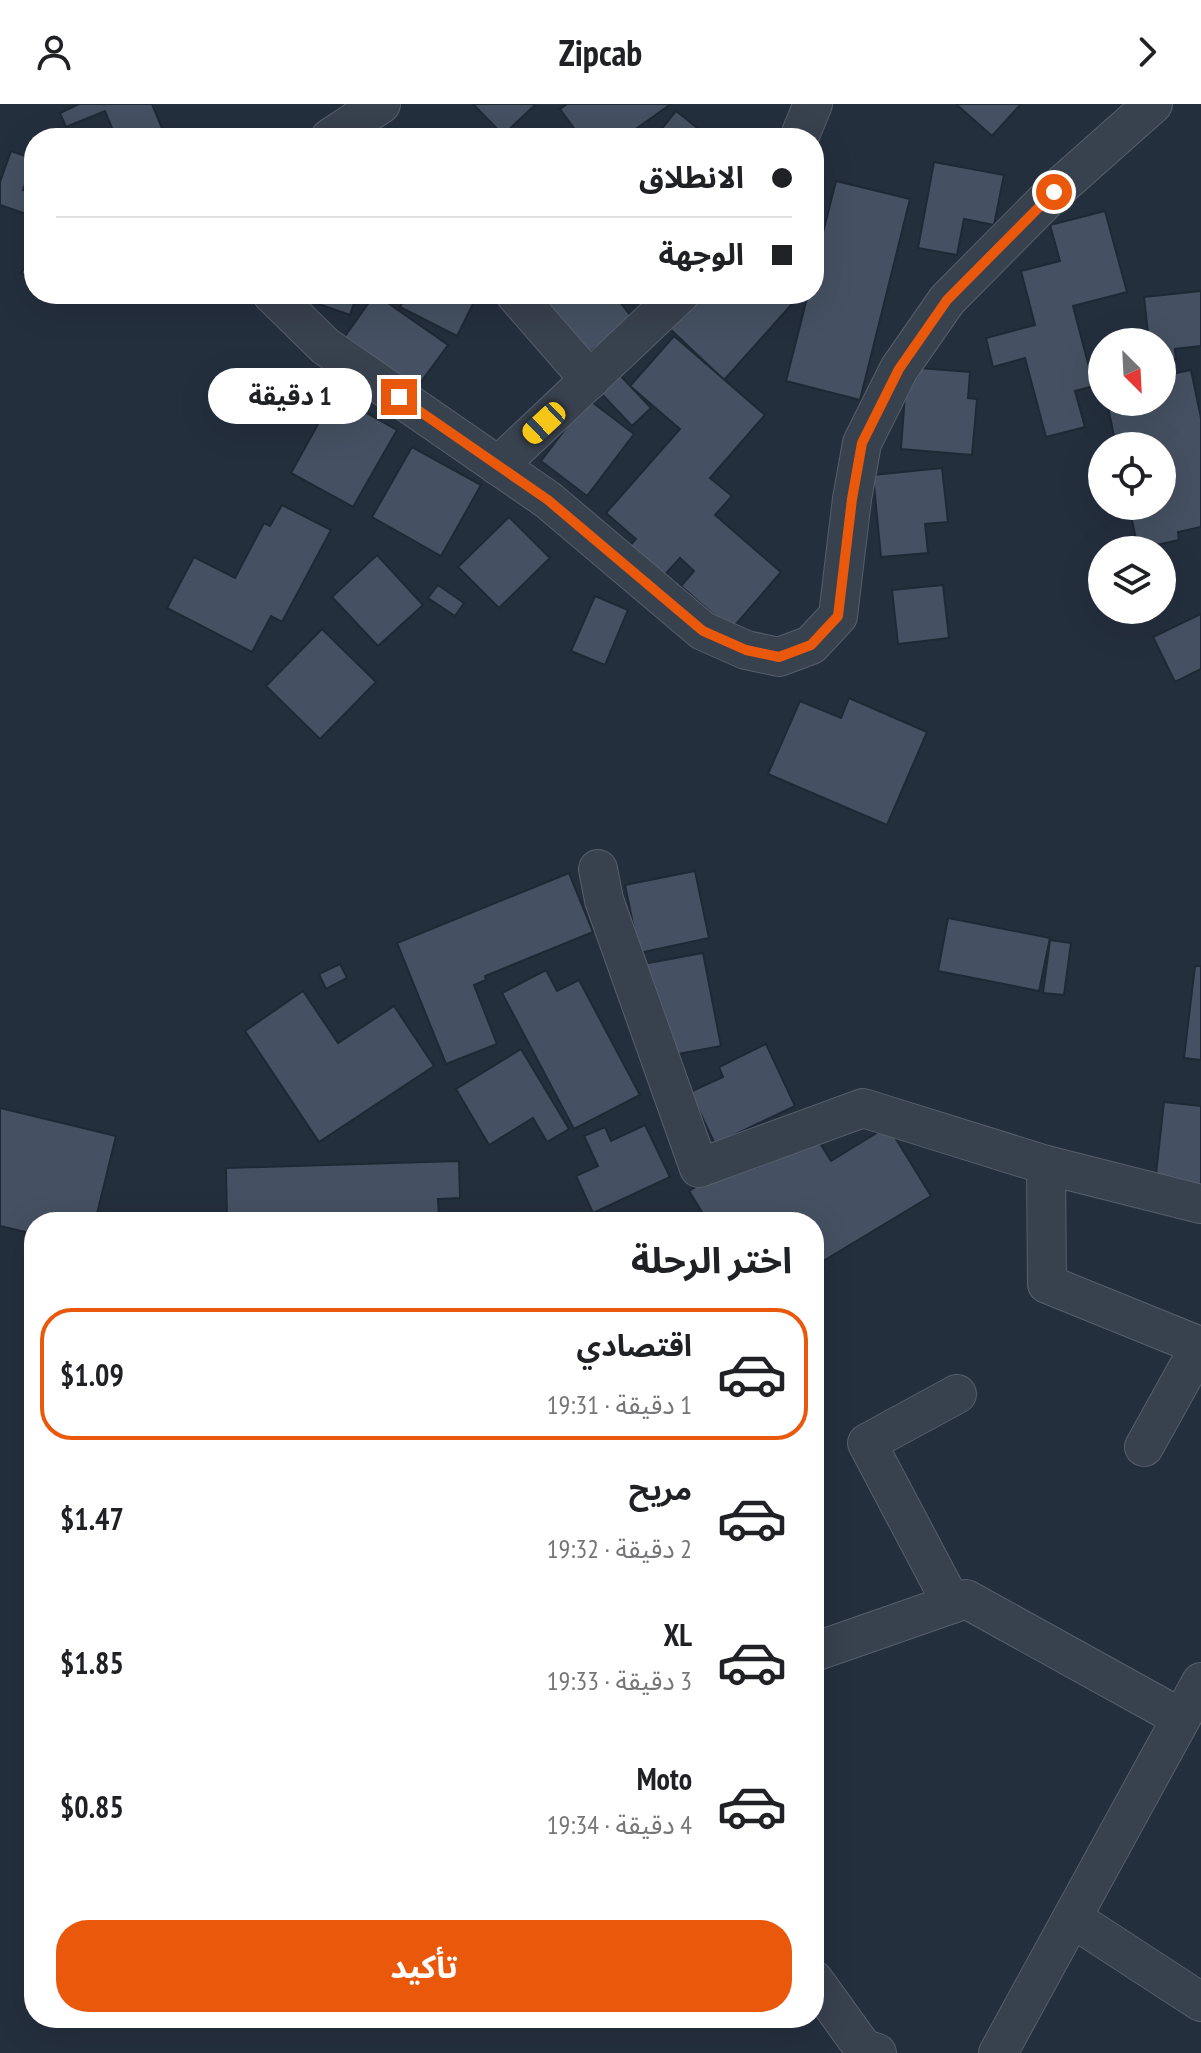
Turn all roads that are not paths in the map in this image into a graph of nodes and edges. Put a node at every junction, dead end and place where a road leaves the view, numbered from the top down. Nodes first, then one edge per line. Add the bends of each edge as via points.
1 (813, 104) edge
2 (1153, 104) edge
3 (803, 128) edge
4 (282, 304) edge
5 (524, 304) edge
6 (670, 304) edge
7 (590, 380) junction
8 (498, 466) junction
9 (598, 869) dead end
10 (1046, 1165) junction
11 (1201, 1204) edge
12 (957, 1394) dead end
13 (1144, 1447) dead end
14 (952, 1604) junction
15 (824, 1649) edge
16 (1201, 1682) edge
17 (1181, 1718) junction
18 (1072, 1918) junction
19 (824, 1994) edge
20 (1201, 2002) edge
21 (877, 2053) edge
22 (998, 2053) edge

1 - 3 street
2 - 8 street via 1054,192 947,300 899,369 862,443 838,616 811,645 779,657 746,650 703,631 548,500
4 - 8 street via 325,346
5 - 7 street
6 - 7 street
7 - 8 street
9 - 10 street via 604,900 699,1168 863,1108
10 - 11 street
10 - 13 street via 1047,1284 1200,1346
12 - 14 street via 867,1443
14 - 15 street
14 - 17 street via 966,1599
16 - 17 street
17 - 18 street
18 - 20 street
18 - 22 street
19 - 21 street via 863,2048

